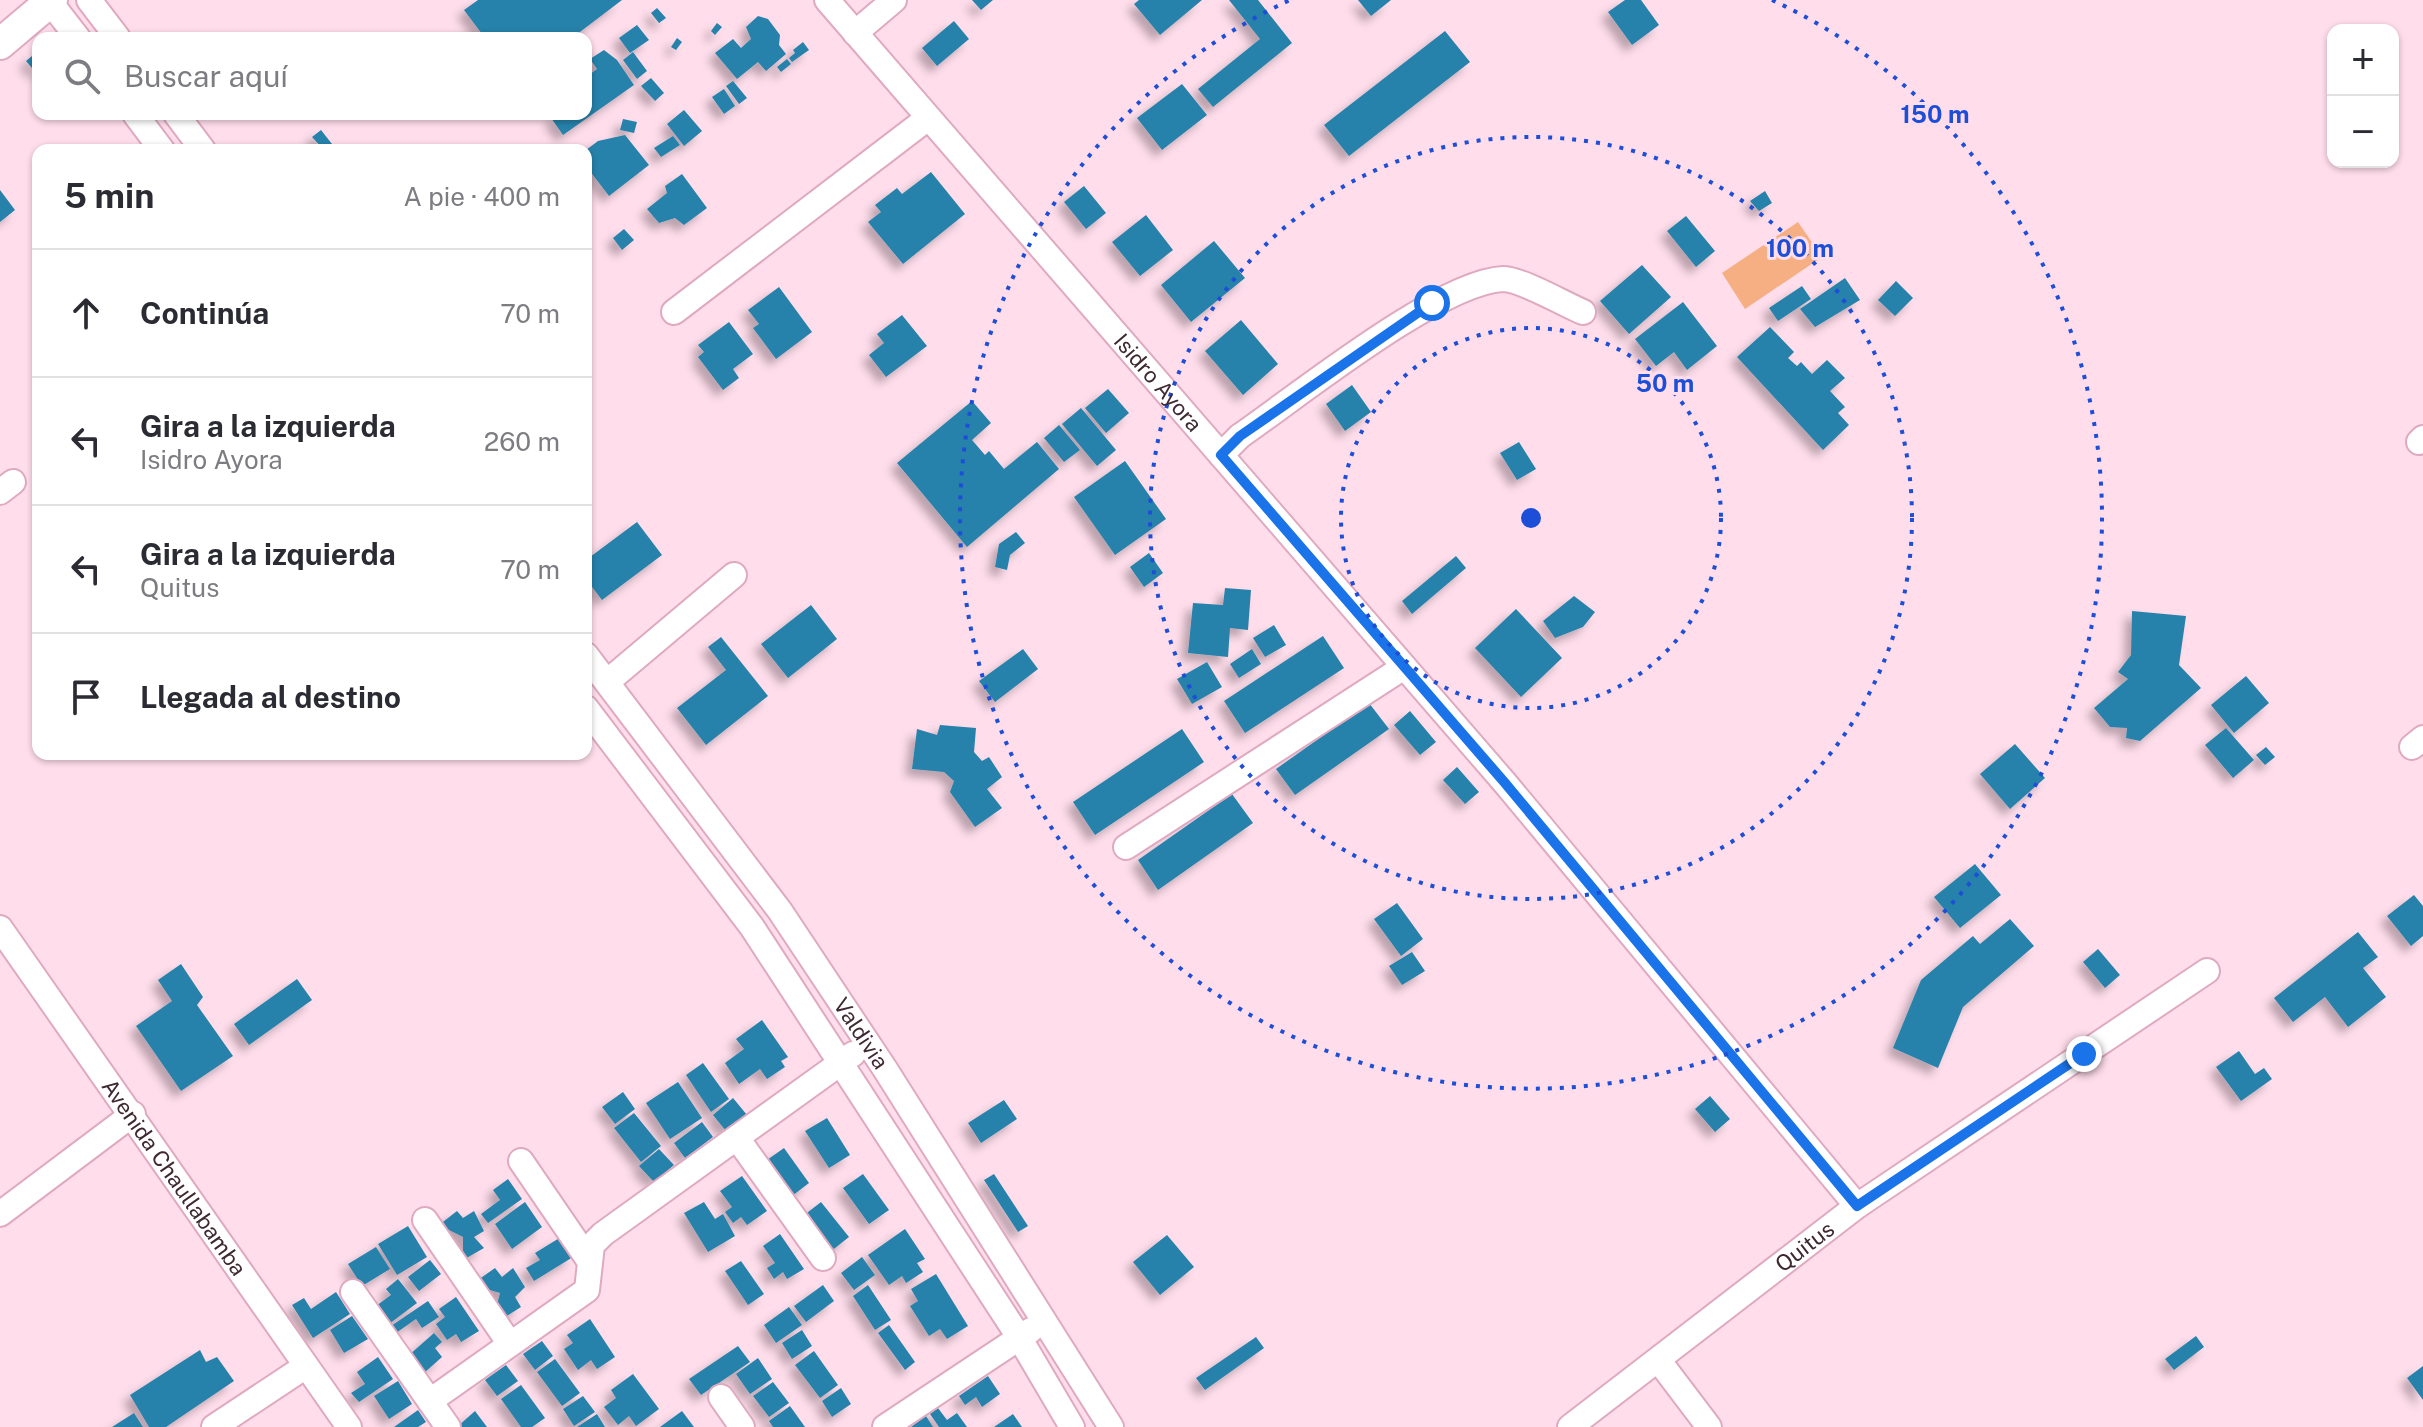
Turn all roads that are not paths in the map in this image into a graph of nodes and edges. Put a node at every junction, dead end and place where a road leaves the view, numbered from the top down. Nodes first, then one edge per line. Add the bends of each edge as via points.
1 (89, 0) edge
2 (827, 0) edge
3 (894, 0) edge
4 (51, 1) edge
5 (74, 32) edge
6 (113, 32) edge
7 (855, 33) junction
8 (0, 44) edge
9 (928, 118) junction
10 (140, 120) edge
11 (180, 120) edge
12 (158, 144) edge
13 (198, 144) edge
14 (674, 312) dead end
15 (1583, 312) dead end
16 (1221, 455) junction
17 (734, 575) dead end
18 (592, 663) edge
19 (1404, 667) junction
20 (607, 682) junction
21 (592, 716) edge
22 (1126, 847) dead end
23 (0, 928) edge
24 (2207, 971) dead end
25 (868, 1043) junction
26 (842, 1062) junction
27 (133, 1114) junction
28 (737, 1138) junction
29 (521, 1161) dead end
30 (1857, 1206) junction
31 (0, 1214) edge
32 (425, 1220) dead end
33 (823, 1258) dead end
34 (588, 1259) junction
35 (353, 1292) dead end
36 (1047, 1321) junction
37 (1019, 1337) junction
38 (510, 1344) junction
39 (1659, 1361) junction
40 (306, 1366) junction
41 (721, 1397) dead end
42 (430, 1401) junction
43 (225, 1424) edge
44 (349, 1427) edge
45 (448, 1427) edge
46 (742, 1427) edge
47 (885, 1427) edge
48 (1072, 1427) edge
49 (1111, 1427) edge
50 (1570, 1427) edge
51 (1709, 1427) edge

1 - 6 street
2 - 7 street, Isidro Ayora
3 - 7 street
4 - 5 street
4 - 8 street
7 - 9 street, Isidro Ayora
9 - 14 street
9 - 16 street, Isidro Ayora
10 - 12 street
11 - 13 street
15 - 16 street via 1506,279 1473,284 1432,303 1240,436
16 - 19 street, Isidro Ayora
17 - 20 street
18 - 20 street, Valdivia
19 - 22 street
19 - 30 street, Isidro Ayora
20 - 25 street, Valdivia via 780,911
21 - 26 street, Valdivia via 752,927
23 - 27 street, Avenida Chaullabamba
24 - 30 street, Quitus
25 - 26 street
25 - 36 street, Valdivia
26 - 28 street
26 - 37 street, Valdivia
27 - 31 street
27 - 40 street, Avenida Chaullabamba
28 - 33 street
28 - 34 street via 603,1234
29 - 34 street
30 - 39 street, Quitus
32 - 38 street
34 - 38 street via 587,1290
35 - 42 street
36 - 37 street
36 - 49 street, Valdivia
37 - 47 street
37 - 48 street, Valdivia
38 - 42 street
39 - 50 street, Quitus
39 - 51 street
40 - 43 street
40 - 44 street, Avenida Chaullabamba
41 - 46 street
42 - 45 street

